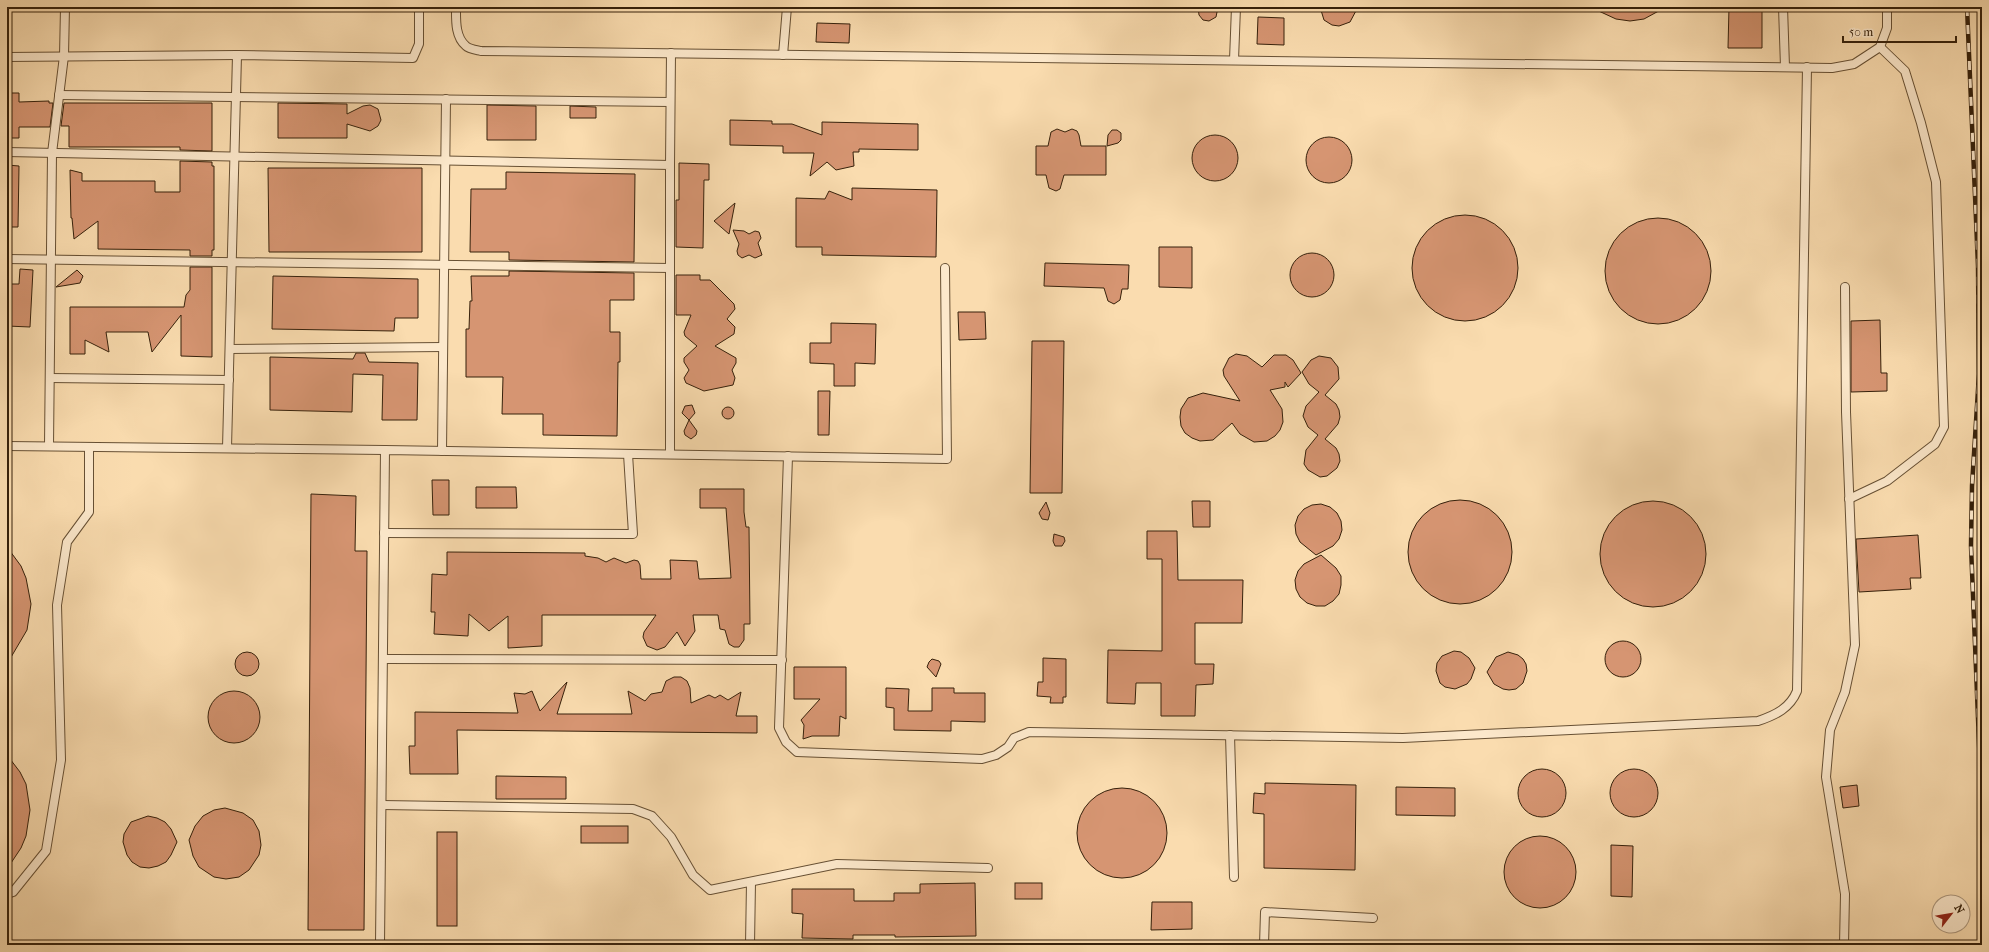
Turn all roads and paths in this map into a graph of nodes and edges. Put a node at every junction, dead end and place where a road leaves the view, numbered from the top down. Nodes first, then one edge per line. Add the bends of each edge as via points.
1 (65, 7) edge
2 (419, 7) edge
3 (456, 7) edge
4 (787, 7) edge
5 (1236, 7) edge
6 (1783, 7) edge
7 (1888, 7) edge
8 (1880, 47) junction
9 (671, 53) junction
10 (237, 55) junction
11 (783, 55) junction
12 (64, 56) junction
13 (7, 57) edge
14 (1234, 60) junction
15 (1785, 67) junction
16 (1807, 68) junction
17 (59, 95) junction
18 (237, 97) junction
19 (446, 99) junction
20 (670, 102) junction
21 (7, 152) edge
22 (52, 153) junction
23 (235, 157) junction
24 (445, 161) junction
25 (670, 165) junction
26 (7, 259) edge
27 (51, 259) junction
28 (232, 262) junction
29 (444, 265) junction
30 (670, 268) junction
31 (945, 268) dead end
32 (1845, 287) dead end
33 (443, 347) junction
34 (230, 349) junction
35 (50, 378) junction
36 (229, 380) junction
37 (7, 446) edge
38 (49, 446) junction
39 (89, 447) junction
40 (227, 448) junction
41 (385, 450) junction
42 (442, 451) junction
43 (628, 454) junction
44 (670, 454) junction
45 (788, 456) junction
46 (1849, 499) junction
47 (384, 533) junction
48 (383, 659) junction
49 (782, 660) junction
50 (1230, 735) junction
51 (382, 805) junction
52 (988, 868) dead end
53 (1234, 877) dead end
54 (751, 882) junction
55 (7, 894) edge
56 (1373, 918) dead end
57 (380, 945) edge
58 (750, 945) edge
59 (1264, 945) edge
60 (1844, 945) edge

1 - 12 lane
2 - 10 lane via 419,44 413,58
3 - 9 lane via 456,24 460,38 467,47 481,51
4 - 11 lane
5 - 14 lane
6 - 15 lane
7 - 8 lane via 1886,28
8 - 16 lane via 1854,64 1832,68
8 - 46 lane via 1905,71 1936,182 1944,427 1935,444 1887,480
9 - 11 lane
9 - 20 lane
10 - 12 lane
10 - 18 lane
11 - 14 lane
12 - 13 lane
12 - 17 lane
14 - 15 lane
15 - 16 lane
16 - 50 lane via 1797,691 1793,702 1775,715 1758,721 1403,738
17 - 18 lane
17 - 22 lane
18 - 19 lane
18 - 23 lane
19 - 20 lane
19 - 24 lane
20 - 25 lane
21 - 22 lane
22 - 23 lane
22 - 27 lane
23 - 24 lane
23 - 28 lane
24 - 25 lane
24 - 29 lane
25 - 30 lane
26 - 27 lane
27 - 28 lane
27 - 35 lane
28 - 29 lane
28 - 34 lane
29 - 30 lane
29 - 33 lane
30 - 44 lane
31 - 45 lane via 948,459
32 - 46 lane
33 - 34 lane
33 - 42 lane
34 - 36 lane
35 - 36 lane
35 - 38 lane
36 - 40 lane
37 - 38 lane
38 - 39 lane
39 - 40 lane
39 - 55 lane via 89,512 67,542 57,605 61,760 46,851 13,892
40 - 41 lane
41 - 42 lane
41 - 47 lane
42 - 43 lane
43 - 44 lane
43 - 47 lane via 633,534
44 - 45 lane
45 - 49 lane
46 - 60 lane via 1855,645 1845,692 1830,730 1826,777 1845,894
47 - 48 lane
48 - 49 lane
48 - 51 lane
49 - 50 lane via 779,728 786,742 797,752 982,759 996,755 1008,747 1014,738 1028,732
50 - 53 lane
51 - 54 lane via 633,809 652,816 671,837 693,875 710,890
51 - 57 lane
52 - 54 lane via 837,864
54 - 58 lane
56 - 59 lane via 1265,912

